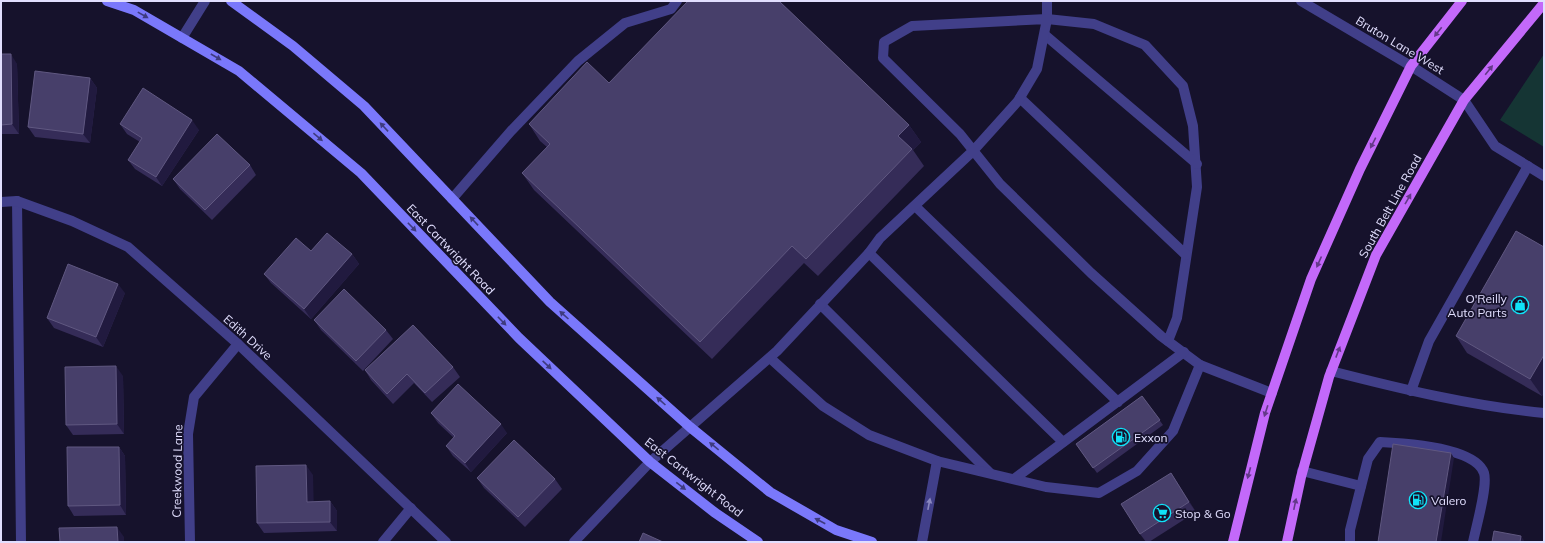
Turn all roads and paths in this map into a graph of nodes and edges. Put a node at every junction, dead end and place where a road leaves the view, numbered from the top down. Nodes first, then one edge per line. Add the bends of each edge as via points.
1 (107, 1) edge
2 (204, 1) edge
3 (231, 1) edge
4 (677, 1) edge
5 (1047, 1) edge
6 (1300, 1) edge
7 (1462, 1) edge
8 (1544, 3) edge
9 (1047, 20) junction
10 (1045, 35) junction
11 (182, 38) junction
12 (1411, 66) junction
13 (1020, 98) junction
14 (1464, 100) junction
15 (974, 151) junction
16 (1197, 164) junction
17 (1528, 166) junction
18 (1544, 176) edge
19 (452, 199) junction
20 (17, 201) junction
21 (1, 202) edge
22 (915, 206) junction
23 (869, 253) junction
24 (1186, 255) junction
25 (820, 304) junction
26 (1168, 341) junction
27 (238, 344) junction
28 (1184, 352) junction
29 (770, 358) junction
30 (1200, 365) junction
31 (1331, 371) junction
32 (1411, 391) junction
33 (1272, 393) junction
34 (1118, 402) junction
35 (1544, 413) edge
36 (690, 427) junction
37 (1063, 442) junction
38 (937, 461) junction
39 (650, 462) junction
40 (1302, 471) junction
41 (990, 474) junction
42 (1014, 479) junction
43 (1361, 486) junction
44 (411, 508) junction
45 (21, 542) edge
46 (190, 542) edge
47 (383, 542) edge
48 (446, 542) edge
49 (574, 542) edge
50 (758, 542) edge
51 (872, 542) edge
52 (922, 542) edge
53 (1233, 542) edge
54 (1287, 542) edge
55 (1350, 542) edge
56 (1473, 542) edge

1 -> 11 main road, East Cartwright Road via 134,10
2 - 11 street
19 -> 3 main road via 364,106 293,46
4 - 19 street via 671,9 625,23 578,61 511,131
5 - 9 street
6 - 12 street, Bruton Lane West
7 -> 12 main road
14 -> 8 main road, South Belt Line Road
9 - 10 street
9 - 15 street via 912,26 884,42 883,58
9 - 16 street via 1094,24 1145,45 1183,86 1193,126
10 - 13 street via 1037,70
10 - 16 street
11 -> 39 main road, East Cartwright Road via 239,71 361,173 519,338
12 - 14 street, Bruton Lane West
12 -> 33 main road via 1360,168 1311,280
13 - 15 street
13 - 24 street
14 - 17 street via 1495,146
31 -> 14 main road, South Belt Line Road via 1376,255
15 - 22 street
15 - 26 street via 1000,184 1091,273
16 - 24 street via 1197,187
17 - 18 street
17 - 32 street via 1429,341
36 -> 19 main road via 550,302
20 - 21 street, Edith Drive
20 - 27 street, Edith Drive via 72,221 128,247
20 - 45 street
22 - 23 street via 880,238
22 - 34 street
23 - 25 street
23 - 37 street
24 - 26 street via 1177,318
25 - 29 street
25 - 41 street
26 - 28 street
27 - 44 street, Edith Drive
27 - 46 street, Creekwood Lane via 194,397 188,434
28 - 30 street
28 - 34 street
29 - 36 street
29 - 38 street via 823,406 870,435
30 - 33 street
30 - 42 street via 1173,430 1137,471 1099,492 1046,487
31 - 32 street
31 - 40 main road, South Belt Line Road
32 - 35 street
33 -> 53 main road
34 - 37 street
36 - 39 street
51 -> 36 main road via 836,530 770,492
37 - 42 street
38 - 41 street
52 -> 38 street
39 - 49 street
39 -> 50 main road, East Cartwright Road via 714,512
40 - 43 street
54 -> 40 main road, South Belt Line Road
41 - 42 street
43 - 55 street via 1350,530
43 - 56 street via 1368,458 1380,442 1418,444 1466,456 1480,466 1484,474 1484,489
44 - 47 street
44 - 48 street, Edith Drive

